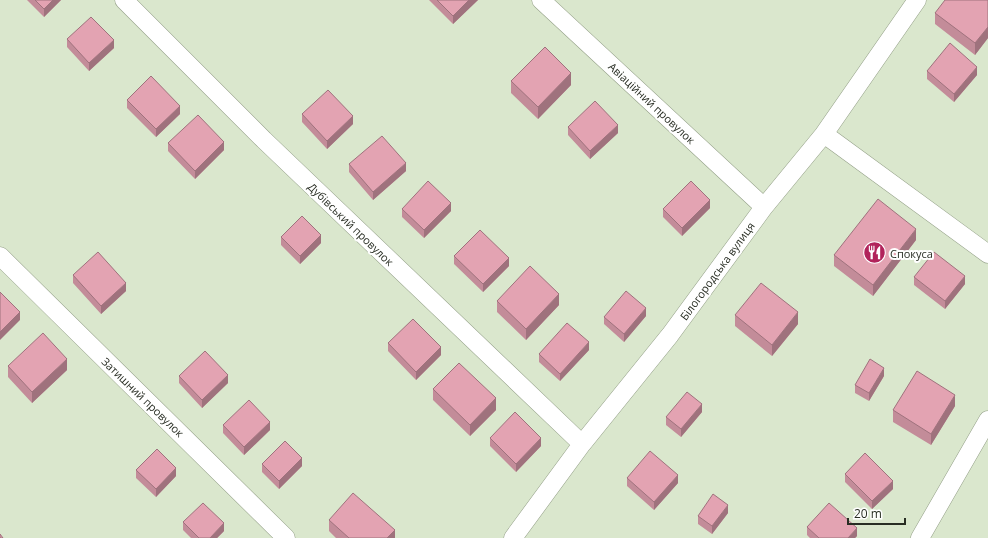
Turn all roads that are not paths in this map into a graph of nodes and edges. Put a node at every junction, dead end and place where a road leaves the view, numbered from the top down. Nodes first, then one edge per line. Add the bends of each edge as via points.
1 (124, 0) edge
2 (541, 0) edge
3 (917, 0) edge
4 (824, 134) junction
5 (764, 207) junction
6 (988, 254) edge
7 (0, 256) edge
8 (988, 420) edge
9 (582, 444) junction
10 (286, 538) edge
11 (513, 538) edge
12 (920, 538) edge

1 - 9 street, Дубівський провулок via 264,140
2 - 5 street, Авіаційний провулок
3 - 4 street, Білогородська вулиця
4 - 5 street, Білогородська вулиця
4 - 6 street
5 - 9 street, Білогородська вулиця via 670,335
7 - 10 street, Затишний провулок
8 - 12 street
9 - 11 street, Білогородська вулиця

